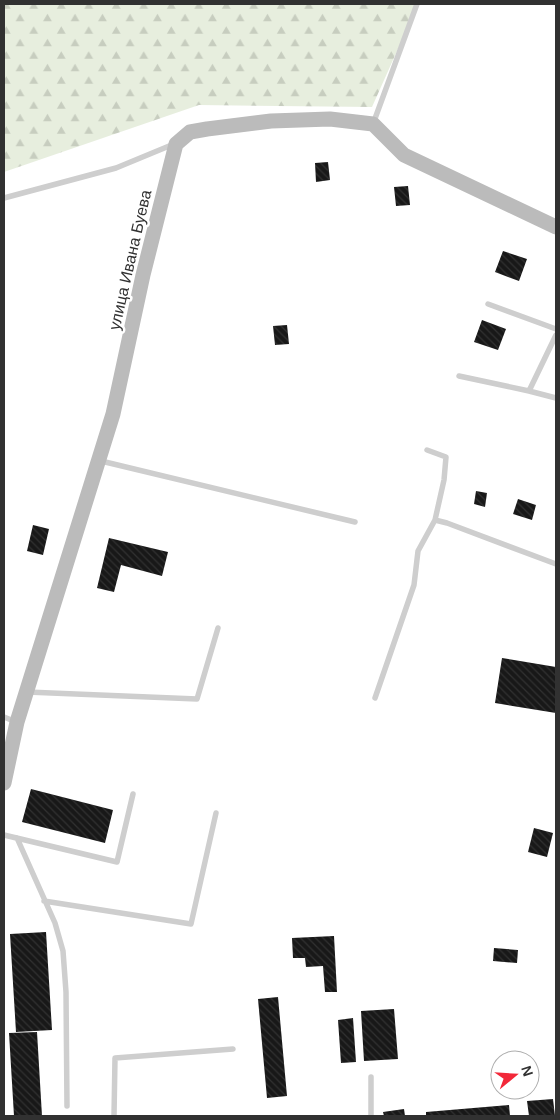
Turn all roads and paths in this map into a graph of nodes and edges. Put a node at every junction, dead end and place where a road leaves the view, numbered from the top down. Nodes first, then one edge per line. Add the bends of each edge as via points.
1 (418, 4) edge
2 (373, 124) junction
3 (176, 144) junction
4 (4, 198) edge
5 (556, 226) edge
6 (488, 304) dead end
7 (556, 329) edge
8 (556, 335) edge
9 (459, 376) dead end
10 (529, 391) junction
11 (556, 398) edge
12 (427, 450) dead end
13 (99, 460) junction
14 (435, 520) junction
15 (355, 522) dead end
16 (556, 564) edge
17 (218, 628) dead end
18 (27, 692) junction
19 (375, 698) dead end
20 (11, 720) edge
21 (4, 783) edge
22 (133, 794) dead end
23 (216, 813) dead end
24 (4, 835) edge
25 (17, 838) junction
26 (44, 901) junction
27 (233, 1049) dead end
28 (371, 1076) dead end
29 (67, 1106) dead end
30 (114, 1116) edge
31 (371, 1116) edge

1 - 2 lane
2 - 3 street via 330,119 271,121 190,132
2 - 5 street via 404,155
3 - 4 lane via 116,168
3 - 13 street, улица Ивана Буева via 113,414
6 - 7 lane
8 - 10 lane
9 - 10 lane
10 - 11 lane
12 - 14 lane via 446,457
13 - 15 lane
13 - 18 street, улица Ивана Буева
14 - 16 lane
14 - 19 lane via 418,550 414,585
17 - 18 lane via 197,699
18 - 20 street, улица Ивана Буева
20 - 21 street, улица Ивана Буева
22 - 25 lane via 117,862
23 - 26 lane via 190,924
24 - 25 lane
25 - 26 lane
26 - 29 lane via 55,922 63,951
27 - 30 lane via 115,1058
28 - 31 lane

